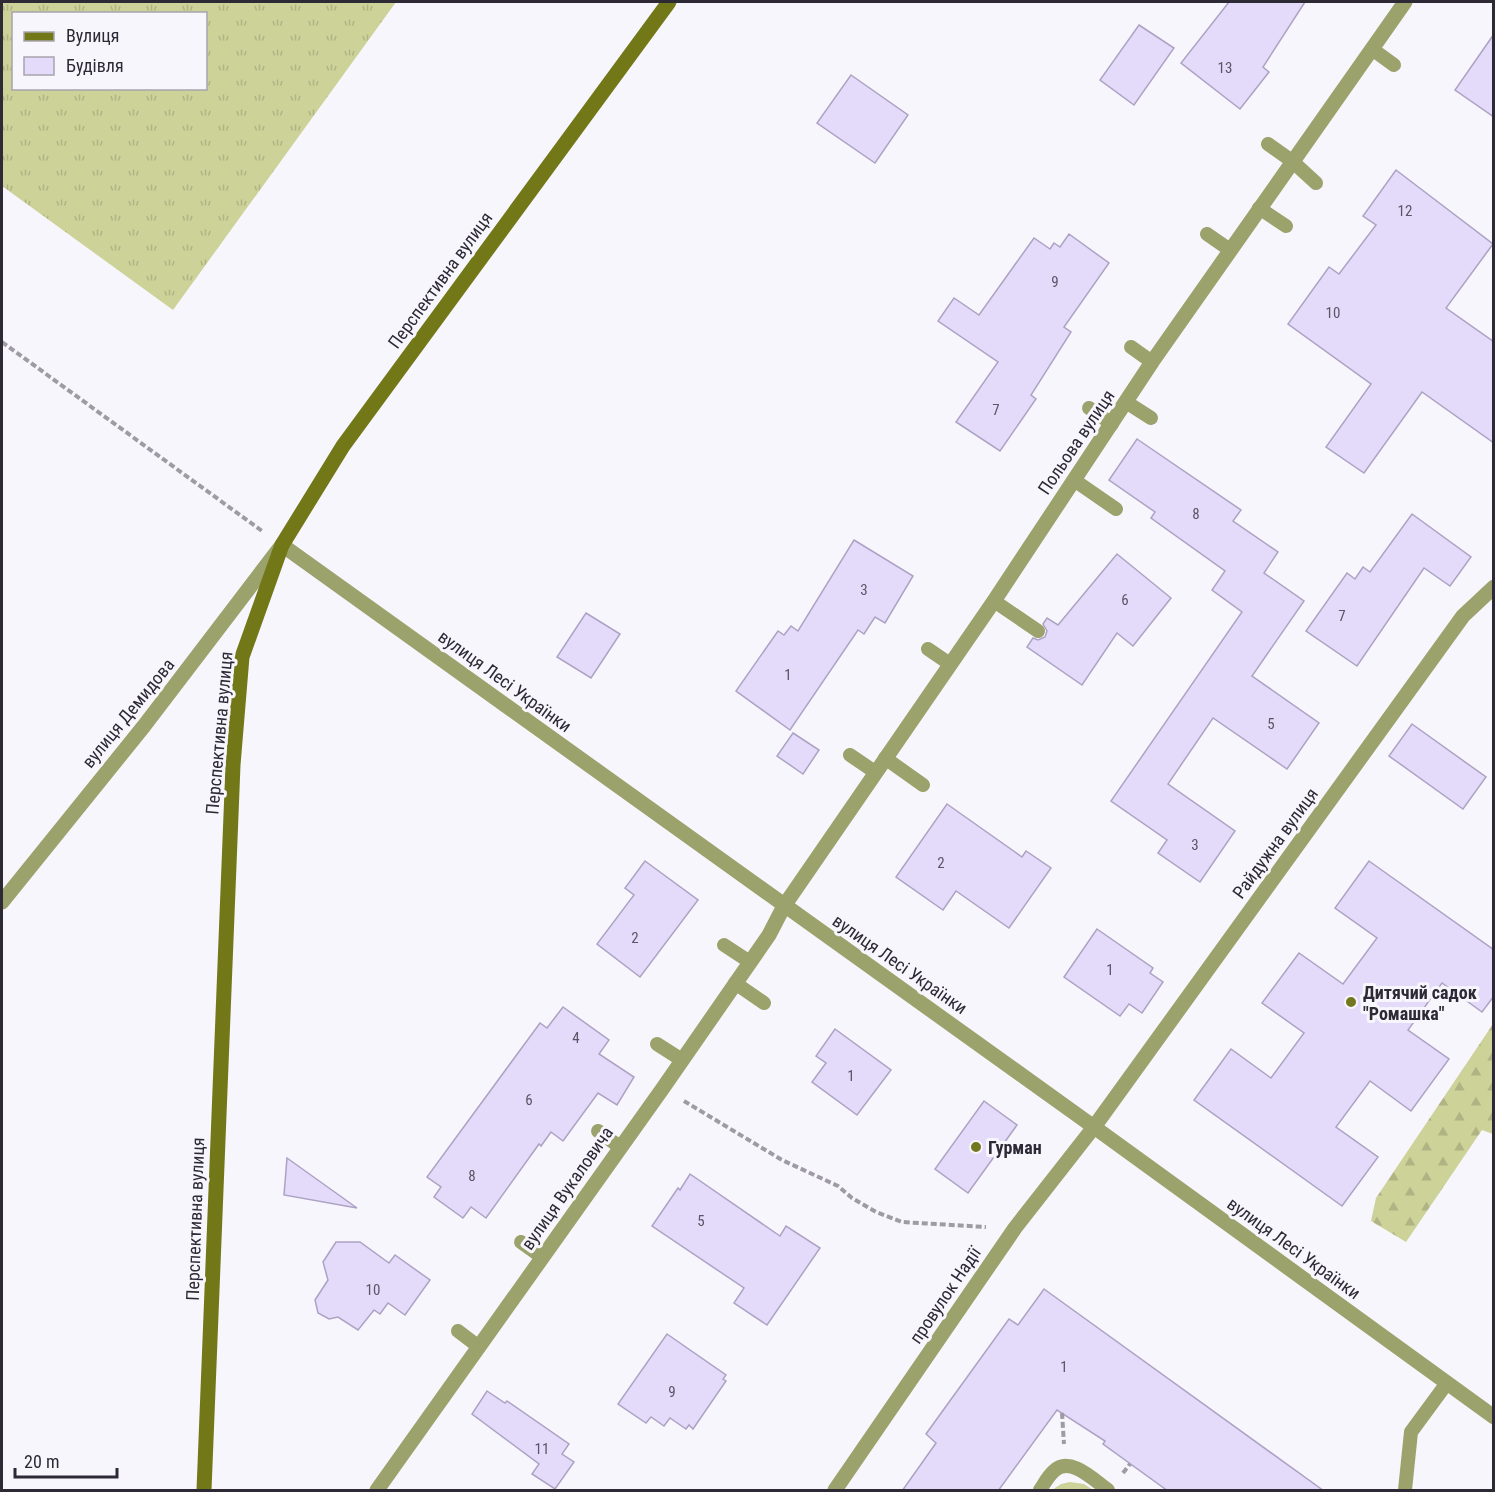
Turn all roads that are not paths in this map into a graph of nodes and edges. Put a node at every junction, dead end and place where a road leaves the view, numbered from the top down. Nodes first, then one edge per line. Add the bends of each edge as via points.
1 (669, 2) edge
2 (1405, 2) edge
3 (1372, 49) junction
4 (1394, 65) dead end
5 (1268, 144) dead end
6 (1292, 161) junction
7 (1316, 183) dead end
8 (1259, 208) junction
9 (1286, 226) dead end
10 (1207, 234) dead end
11 (1230, 250) junction
12 (1131, 347) dead end
13 (1152, 362) junction
14 (1126, 402) junction
15 (1089, 408) dead end
16 (1151, 418) dead end
17 (1112, 424) junction
18 (1074, 480) junction
19 (1116, 509) dead end
20 (282, 545) junction
21 (1494, 587) edge
22 (994, 601) junction
23 (1038, 631) dead end
24 (928, 648) dead end
25 (950, 664) junction
26 (850, 755) dead end
27 (885, 758) junction
28 (875, 772) junction
29 (923, 785) dead end
30 (2, 902) edge
31 (783, 906) junction
32 (724, 945) dead end
33 (750, 962) junction
34 (735, 983) junction
35 (764, 1003) dead end
36 (657, 1044) dead end
37 (682, 1060) junction
38 (1094, 1127) junction
39 (598, 1131) dead end
40 (620, 1147) junction
41 (521, 1242) dead end
42 (542, 1257) junction
43 (458, 1331) dead end
44 (479, 1347) junction
45 (1447, 1383) junction
46 (1494, 1417) edge
47 (204, 1491) edge
48 (377, 1491) edge
49 (835, 1491) edge
50 (1040, 1491) edge
51 (1108, 1491) edge
52 (1405, 1491) edge

1 - 20 street, Перспективна вулиця via 343,446
2 - 3 street, Польова вулиця
3 - 4 lane
3 - 6 street, Польова вулиця
5 - 6 lane
6 - 7 lane
6 - 8 street, Польова вулиця
8 - 9 lane
8 - 11 street, Польова вулиця
10 - 11 lane
11 - 13 street, Польова вулиця
12 - 13 lane
13 - 14 street, Польова вулиця
14 - 16 lane
14 - 17 street, Польова вулиця
15 - 17 lane
17 - 18 street, Польова вулиця
18 - 19 lane
18 - 22 street, Польова вулиця
20 - 30 street, вулиця Демидова via 144,726
20 - 31 street, вулиця Лесі Українки
20 - 47 street, Перспективна вулиця via 242,657 233,765
21 - 38 street, Райдужна вулиця via 1463,616
22 - 23 lane
22 - 25 street, Польова вулиця
24 - 25 lane
25 - 27 street, Польова вулиця
26 - 28 lane
27 - 28 street, Польова вулиця
27 - 29 lane
28 - 31 street, Польова вулиця
31 - 33 street, вулиця Вукаловича
31 - 38 street, вулиця Лесі Українки
32 - 33 lane
33 - 34 street, вулиця Вукаловича
34 - 35 lane
34 - 37 street, вулиця Вукаловича
36 - 37 lane
37 - 40 street, вулиця Вукаловича
38 - 45 street, вулиця Лесі Українки
38 - 49 street, провулок Надії via 1015,1228
39 - 40 lane
40 - 42 street, вулиця Вукаловича
41 - 42 lane
42 - 44 street, вулиця Вукаловича
43 - 44 lane
44 - 48 street, вулиця Вукаловича
45 - 46 street, вулиця Лесі Українки
45 - 52 lane via 1411,1432
50 - 51 lane via 1055,1469 1066,1466 1076,1467

